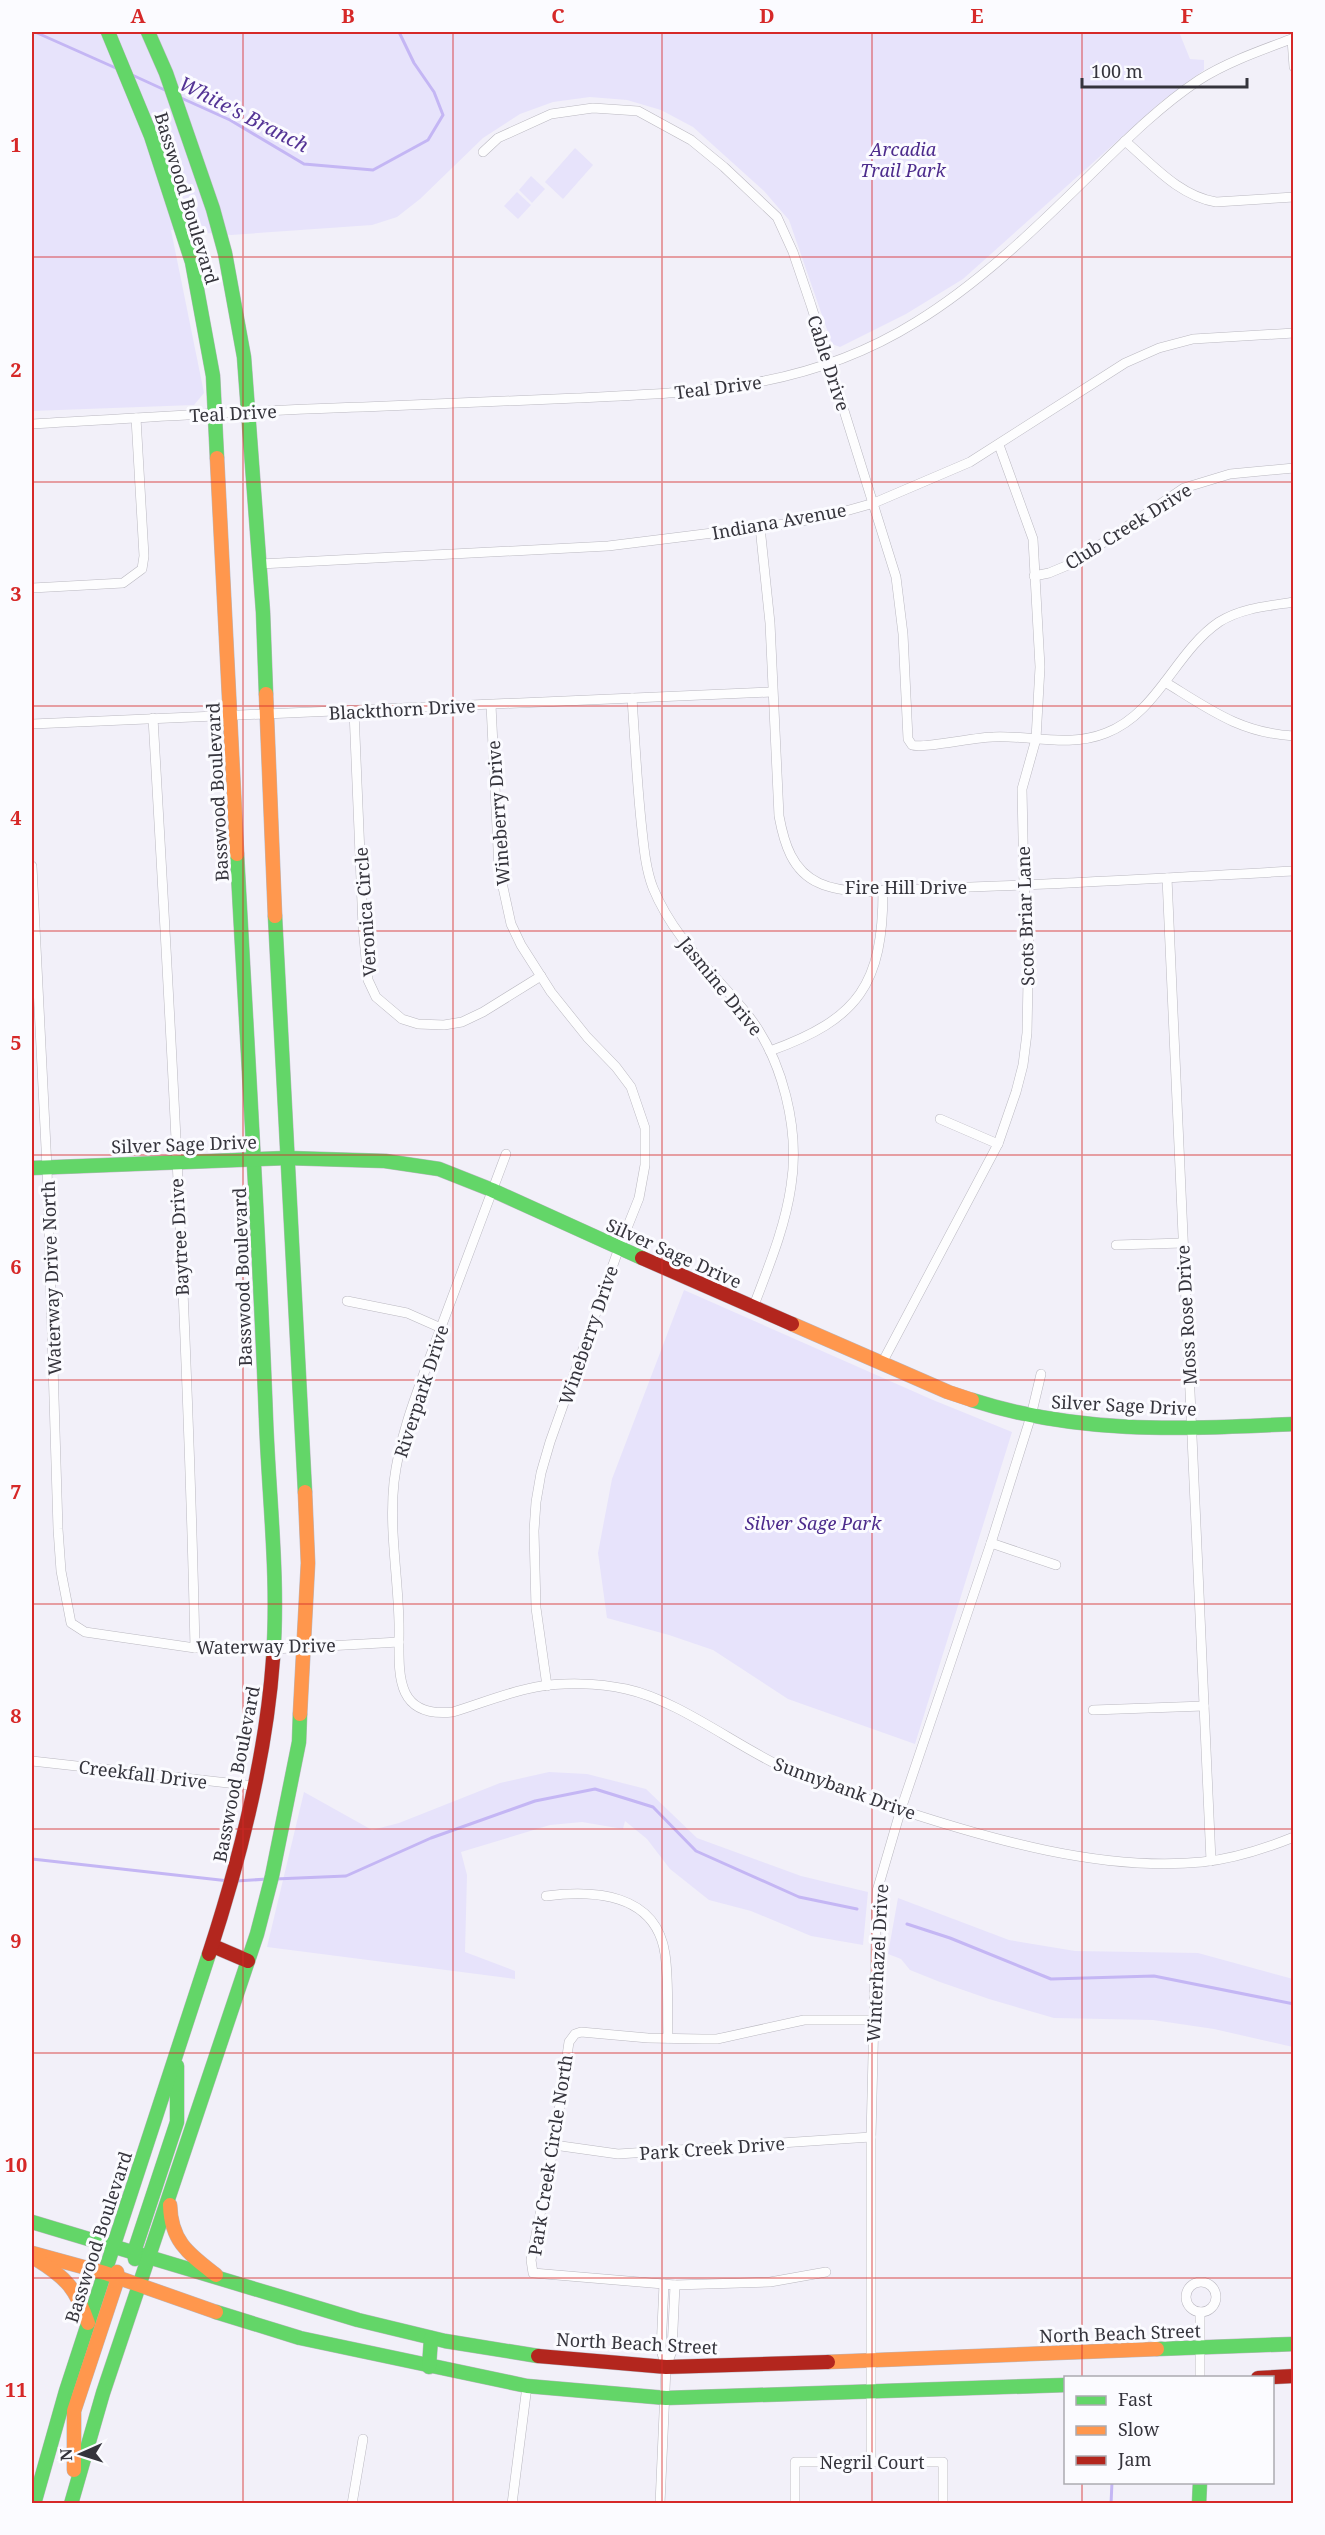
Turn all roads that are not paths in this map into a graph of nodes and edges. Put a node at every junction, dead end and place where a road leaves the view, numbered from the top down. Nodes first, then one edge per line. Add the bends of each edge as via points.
1 (108, 32) edge
2 (150, 37) edge
3 (1293, 39) edge
4 (1293, 67) edge
5 (1125, 141) junction
6 (483, 152) dead end
7 (1293, 197) edge
8 (1293, 333) edge
9 (829, 363) junction
10 (248, 412) junction
11 (216, 414) junction
12 (136, 418) junction
13 (32, 424) edge
14 (999, 445) junction
15 (1293, 468) edge
16 (874, 503) junction
17 (760, 527) junction
18 (260, 564) junction
19 (1034, 576) junction
20 (32, 588) edge
21 (1293, 602) edge
22 (1165, 682) junction
23 (772, 692) junction
24 (633, 698) junction
25 (492, 705) junction
26 (354, 711) junction
27 (266, 715) junction
28 (231, 716) junction
29 (153, 718) junction
30 (32, 724) edge
31 (1293, 736) edge
32 (1036, 739) junction
33 (32, 866) edge
34 (1293, 871) edge
35 (1167, 878) junction
36 (1024, 885) junction
37 (883, 890) junction
38 (541, 976) junction
39 (770, 1051) junction
40 (940, 1119) dead end
41 (998, 1144) junction
42 (506, 1154) dead end
43 (254, 1158) junction
44 (287, 1158) junction
45 (176, 1162) junction
46 (32, 1168) edge
47 (47, 1168) junction
48 (492, 1190) junction
49 (1183, 1243) junction
50 (1116, 1245) dead end
51 (619, 1248) junction
52 (347, 1301) dead end
53 (753, 1308) junction
54 (441, 1328) junction
55 (882, 1363) junction
56 (1041, 1374) dead end
57 (1031, 1416) junction
58 (1293, 1424) edge
59 (1191, 1428) junction
60 (991, 1543) junction
61 (1056, 1565) dead end
62 (69, 1618) joint
63 (399, 1642) junction
64 (305, 1647) junction
65 (195, 1648) junction
66 (274, 1649) junction
67 (547, 1686) junction
68 (412, 1703) joint
69 (1204, 1706) junction
70 (1092, 1710) dead end
71 (32, 1761) edge
72 (255, 1786) junction
73 (901, 1809) junction
74 (1293, 1837) edge
75 (1211, 1861) junction
76 (546, 1896) dead end
77 (213, 1946) junction
78 (248, 1961) junction
79 (873, 2019) junction
80 (668, 2038) junction
81 (177, 2054) junction
82 (871, 2138) junction
83 (554, 2145) junction
84 (171, 2189) junction
85 (32, 2222) edge
86 (114, 2246) junction
87 (134, 2252) junction
88 (32, 2255) edge
89 (148, 2257) junction
90 (826, 2272) dead end
91 (105, 2273) junction
92 (118, 2278) junction
93 (224, 2281) junction
94 (664, 2284) junction
95 (139, 2285) junction
96 (675, 2285) junction
97 (1200, 2312) dead end
98 (88, 2323) junction
99 (431, 2338) junction
100 (1293, 2344) edge
101 (1199, 2348) junction
102 (870, 2362) junction
103 (429, 2367) junction
104 (666, 2367) junction
105 (1200, 2376) edge
106 (1293, 2376) edge
107 (1274, 2377) edge
108 (1064, 2385) edge
109 (526, 2386) junction
110 (869, 2392) junction
111 (666, 2398) junction
112 (363, 2439) dead end
113 (870, 2462) junction
114 (1200, 2484) edge
115 (72, 2497) edge
116 (34, 2504) edge
117 (352, 2504) edge
118 (512, 2504) edge
119 (660, 2504) edge
120 (795, 2504) edge
121 (943, 2504) edge
122 (1199, 2504) edge

1 - 11 main road, Basswood Boulevard via 151,136 192,262
2 - 10 main road, Basswood Boulevard via 187,129 213,209 235,308
3 - 4 street
3 - 5 street, Teal Drive via 1200,80
5 - 7 street via 1178,186 1204,200
5 - 9 street, Teal Drive via 1034,230 917,322 861,352
6 - 9 street, Cable Drive via 498,138 551,114 593,108 638,111 691,140 777,217 793,252
8 - 14 street, Indiana Avenue via 1192,339 1159,348 1125,363
9 - 10 street, Teal Drive via 781,378 697,393
9 - 16 street, Cable Drive
10 - 11 street, Teal Drive
10 - 18 main road, Basswood Boulevard
11 - 12 street, Teal Drive
11 - 28 main road, Basswood Boulevard
12 - 13 street, Teal Drive
12 - 20 street via 142,569 123,583 106,586
14 - 16 street, Indiana Avenue via 970,462
14 - 19 street, Scots Briar Lane via 1031,529
15 - 19 street, Club Creek Drive via 1230,474 1184,488 1073,563
16 - 17 street, Indiana Avenue via 828,516
16 - 32 street, Cable Drive via 896,577 908,739 915,747 994,737
17 - 18 street, Indiana Avenue via 608,546
17 - 23 street, Fire Hill Drive
18 - 27 main road, Basswood Boulevard
19 - 32 street, Scots Briar Lane via 1040,668
21 - 22 street via 1254,608 1220,622 1200,638
22 - 31 street via 1229,721 1251,730
22 - 32 street via 1136,715 1107,733 1068,742
23 - 24 street, Blackthorn Drive
23 - 37 street, Fire Hill Drive via 779,816 784,842 794,861 818,883 850,890
24 - 25 street, Blackthorn Drive
24 - 39 street, Jasmine Drive via 640,812 652,885 675,930 748,1016
25 - 26 street, Blackthorn Drive
25 - 38 street, Wineberry Drive via 501,880 511,924
26 - 27 street, Blackthorn Drive
26 - 38 street, Veronica Circle via 363,927 368,980 376,997 402,1019 444,1026 483,1012
27 - 28 street, Blackthorn Drive
27 - 44 main road, Basswood Boulevard
28 - 29 street, Blackthorn Drive
28 - 43 main road, Basswood Boulevard
29 - 30 street, Blackthorn Drive
29 - 45 street, Baytree Drive
32 - 36 street, Scots Briar Lane via 1022,789
33 - 47 street, Waterway Drive North
34 - 35 street, Fire Hill Drive
35 - 36 street, Fire Hill Drive
35 - 49 street, Moss Rose Drive
36 - 37 street, Fire Hill Drive
36 - 41 street, Scots Briar Lane via 1029,927 1027,1033 1016,1092
37 - 39 street via 880,944 867,983 855,1001 814,1033
38 - 51 street, Wineberry Drive via 631,1087 645,1128 645,1165 639,1198
39 - 53 street, Jasmine Drive via 787,1101 793,1152 791,1185 778,1238
40 - 41 street
41 - 55 street, Scots Briar Lane
42 - 48 street, Riverpark Drive
43 - 44 main road, Silver Sage Drive
43 - 45 main road, Silver Sage Drive
43 - 66 main road, Basswood Boulevard via 276,1578
44 - 48 main road, Silver Sage Drive via 385,1161 439,1169
44 - 64 main road, Basswood Boulevard via 307,1542
45 - 47 main road, Silver Sage Drive
45 - 65 street, Baytree Drive
46 - 47 main road, Silver Sage Drive
47 - 62 street, Waterway Drive North via 58,1529
48 - 51 main road, Silver Sage Drive
48 - 54 street, Riverpark Drive
49 - 50 street
49 - 59 street, Moss Rose Drive
51 - 53 main road, Silver Sage Drive
51 - 67 street, Wineberry Drive via 550,1442 536,1502 536,1608
52 - 54 street via 407,1313
53 - 55 main road, Silver Sage Drive
54 - 63 street, Riverpark Drive via 413,1402 394,1483
55 - 57 main road, Silver Sage Drive via 948,1392
56 - 57 street, Winterhazel Drive
57 - 59 main road, Silver Sage Drive via 1085,1425
57 - 60 street, Winterhazel Drive
58 - 59 main road, Silver Sage Drive
59 - 69 street, Moss Rose Drive
60 - 61 street
60 - 73 street, Winterhazel Drive
62 - 65 street, Waterway Drive via 85,1632
63 - 64 street, Waterway Drive
63 - 68 street, Riverpark Drive via 400,1683
64 - 66 street, Waterway Drive
64 - 78 main road, Basswood Boulevard via 299,1742 274,1864
65 - 66 street, Waterway Drive
66 - 72 main road, Basswood Boulevard
67 - 68 street, Sunnybank Drive via 453,1712 427,1711
67 - 73 street, Sunnybank Drive via 595,1685 646,1695 808,1779
69 - 70 street
69 - 75 street, Moss Rose Drive
71 - 72 street, Creekfall Drive
72 - 77 main road, Basswood Boulevard
73 - 75 street, Sunnybank Drive via 941,1823 1074,1855 1161,1863
73 - 79 street, Winterhazel Drive via 877,1891
74 - 75 street, Sunnybank Drive
76 - 80 street via 609,1895 627,1902 653,1923 665,1954
77 - 78 main road
77 - 81 main road, Basswood Boulevard
78 - 84 main road, Basswood Boulevard
79 - 80 street via 804,2020 717,2039
79 - 82 street, Winterhazel Drive
80 - 83 street, Park Creek Circle North via 581,2032 571,2037
81 - 86 main road, Basswood Boulevard
81 - 87 main road via 177,2122
82 - 83 street, Park Creek Drive via 618,2154
82 - 102 street, Winterhazel Drive
83 - 94 street, Park Creek Circle North via 531,2260 533,2273
84 - 89 main road, Basswood Boulevard
84 - 93 main road via 170,2217 177,2241
85 - 86 main road, North Beach Street
86 - 87 main road, North Beach Street
86 - 91 main road, Basswood Boulevard
86 - 92 main road
87 - 89 main road, North Beach Street
87 - 95 main road
88 - 91 main road
88 - 98 main road via 64,2276 79,2298
89 - 93 main road, North Beach Street
89 - 95 main road, Basswood Boulevard
90 - 96 street via 770,2282
91 - 92 main road
91 - 98 main road, Basswood Boulevard
92 - 95 main road
92 - 115 main road via 74,2411
93 - 99 main road, North Beach Street
94 - 96 street
94 - 104 street via 661,2350
95 - 103 main road via 300,2338
95 - 115 main road, Basswood Boulevard
96 - 104 street via 672,2351
97 - 101 street
98 - 116 main road, Basswood Boulevard
99 - 103 main road
99 - 104 main road, North Beach Street via 527,2355
100 - 101 main road, North Beach Street
101 - 102 main road, North Beach Street
101 - 105 street
102 - 104 main road, North Beach Street
102 - 110 street, Winterhazel Drive
103 - 109 main road
104 - 111 street
106 - 107 main road
108 - 110 main road
109 - 111 main road
109 - 118 street
110 - 111 main road
110 - 113 street, Winterhazel Drive
111 - 119 street
112 - 117 street
113 - 120 street, Negril Court via 795,2462
113 - 121 street, Negril Court via 943,2462
114 - 122 main road

